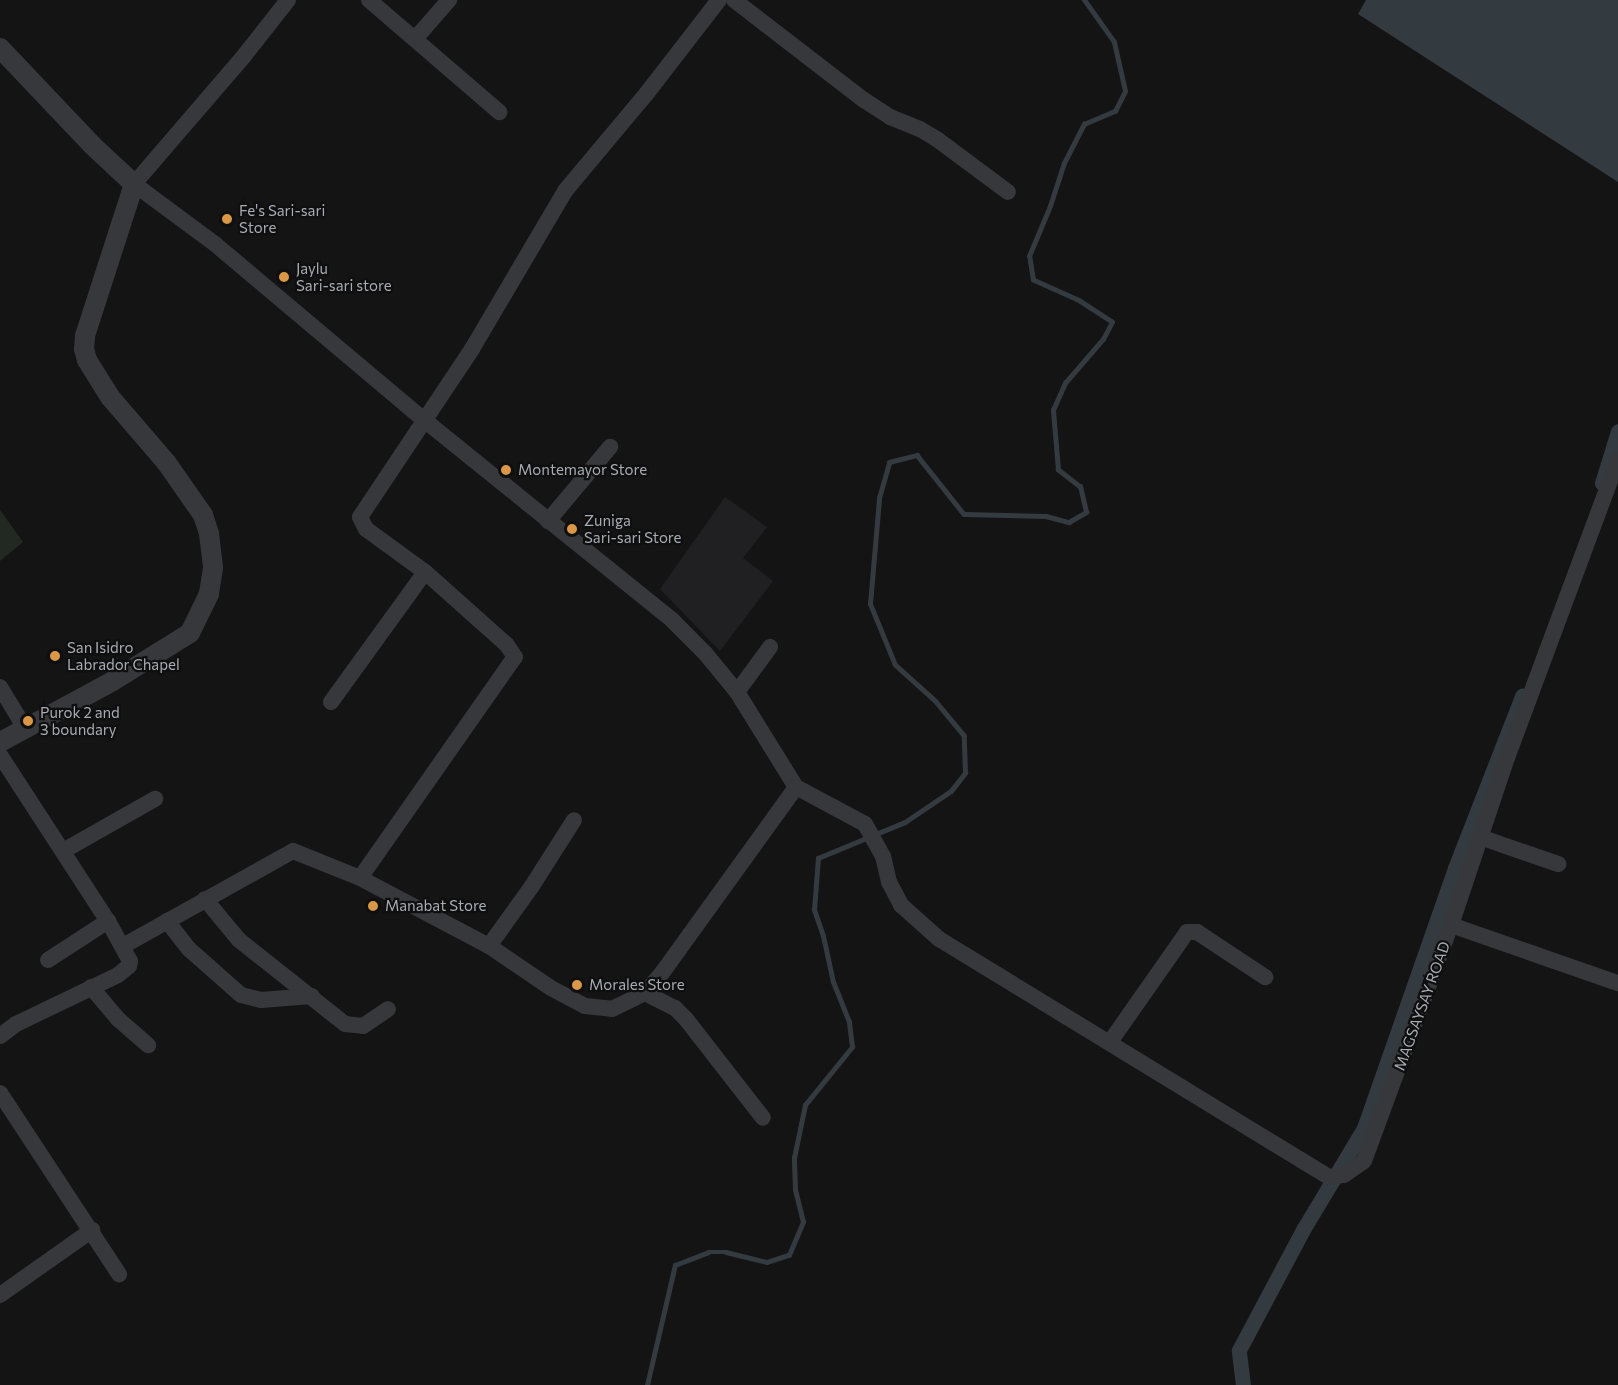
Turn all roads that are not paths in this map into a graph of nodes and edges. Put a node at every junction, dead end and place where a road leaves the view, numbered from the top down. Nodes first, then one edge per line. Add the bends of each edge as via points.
1 (288, 0) edge
2 (369, 0) edge
3 (449, 0) edge
4 (719, 0) edge
5 (734, 0) edge
6 (415, 39) junction
7 (0, 48) edge
8 (499, 112) dead end
9 (134, 184) junction
10 (1008, 192) dead end
11 (423, 419) junction
12 (609, 447) dead end
13 (1618, 460) edge
14 (548, 521) junction
15 (425, 572) junction
16 (770, 647) dead end
17 (0, 687) edge
18 (737, 692) junction
19 (331, 702) dead end
20 (25, 728) junction
21 (0, 742) edge
22 (0, 755) edge
23 (796, 787) junction
24 (155, 799) dead end
25 (574, 820) dead end
26 (1480, 837) junction
27 (63, 851) junction
28 (1558, 864) dead end
29 (360, 878) junction
30 (205, 899) junction
31 (108, 921) junction
32 (167, 921) junction
33 (1451, 925) junction
34 (123, 946) junction
35 (489, 946) junction
36 (48, 960) dead end
37 (1264, 977) dead end
38 (1618, 983) edge
39 (91, 987) junction
40 (645, 993) junction
41 (312, 996) junction
42 (388, 1009) dead end
43 (0, 1036) edge
44 (1110, 1042) junction
45 (148, 1045) dead end
46 (0, 1093) edge
47 (763, 1118) dead end
48 (92, 1230) junction
49 (119, 1274) dead end
50 (0, 1295) edge

1 - 9 street
2 - 6 street
3 - 6 street
4 - 11 street via 565,191 472,349
5 - 10 street via 864,100 938,140
6 - 8 street
7 - 9 street via 92,146
9 - 11 street via 215,244
9 - 20 street via 84,349 110,397 166,462 203,515 213,568 209,594 190,633 113,681
11 - 14 street
11 - 15 street via 360,517 366,529
12 - 14 street
13 - 26 street
14 - 18 street via 673,621
15 - 19 street
15 - 29 street via 516,657
16 - 18 street
17 - 20 street
18 - 23 street
20 - 21 street
22 - 27 street
23 - 40 street
23 - 44 street via 865,824 883,856 889,882 901,905 918,923
24 - 27 street
25 - 35 street
26 - 28 street
26 - 33 street
27 - 31 street
29 - 30 street via 293,851
29 - 35 street
30 - 32 street
30 - 41 street via 239,940
31 - 34 street
31 - 36 street
32 - 34 street
32 - 41 street via 189,949 241,995 261,1000
33 - 38 street, MAGSAYSAY ROAD
33 - 44 street, MAGSAYSAY ROAD via 1364,1161 1336,1176
34 - 39 street via 129,966
35 - 40 street via 585,1006 612,1009
37 - 44 street via 1197,932 1187,932
39 - 43 street
39 - 45 street via 118,1019
40 - 47 street via 675,1008 686,1019
41 - 42 street via 329,1014 354,1027 363,1026
46 - 48 street
48 - 49 street
48 - 50 street

